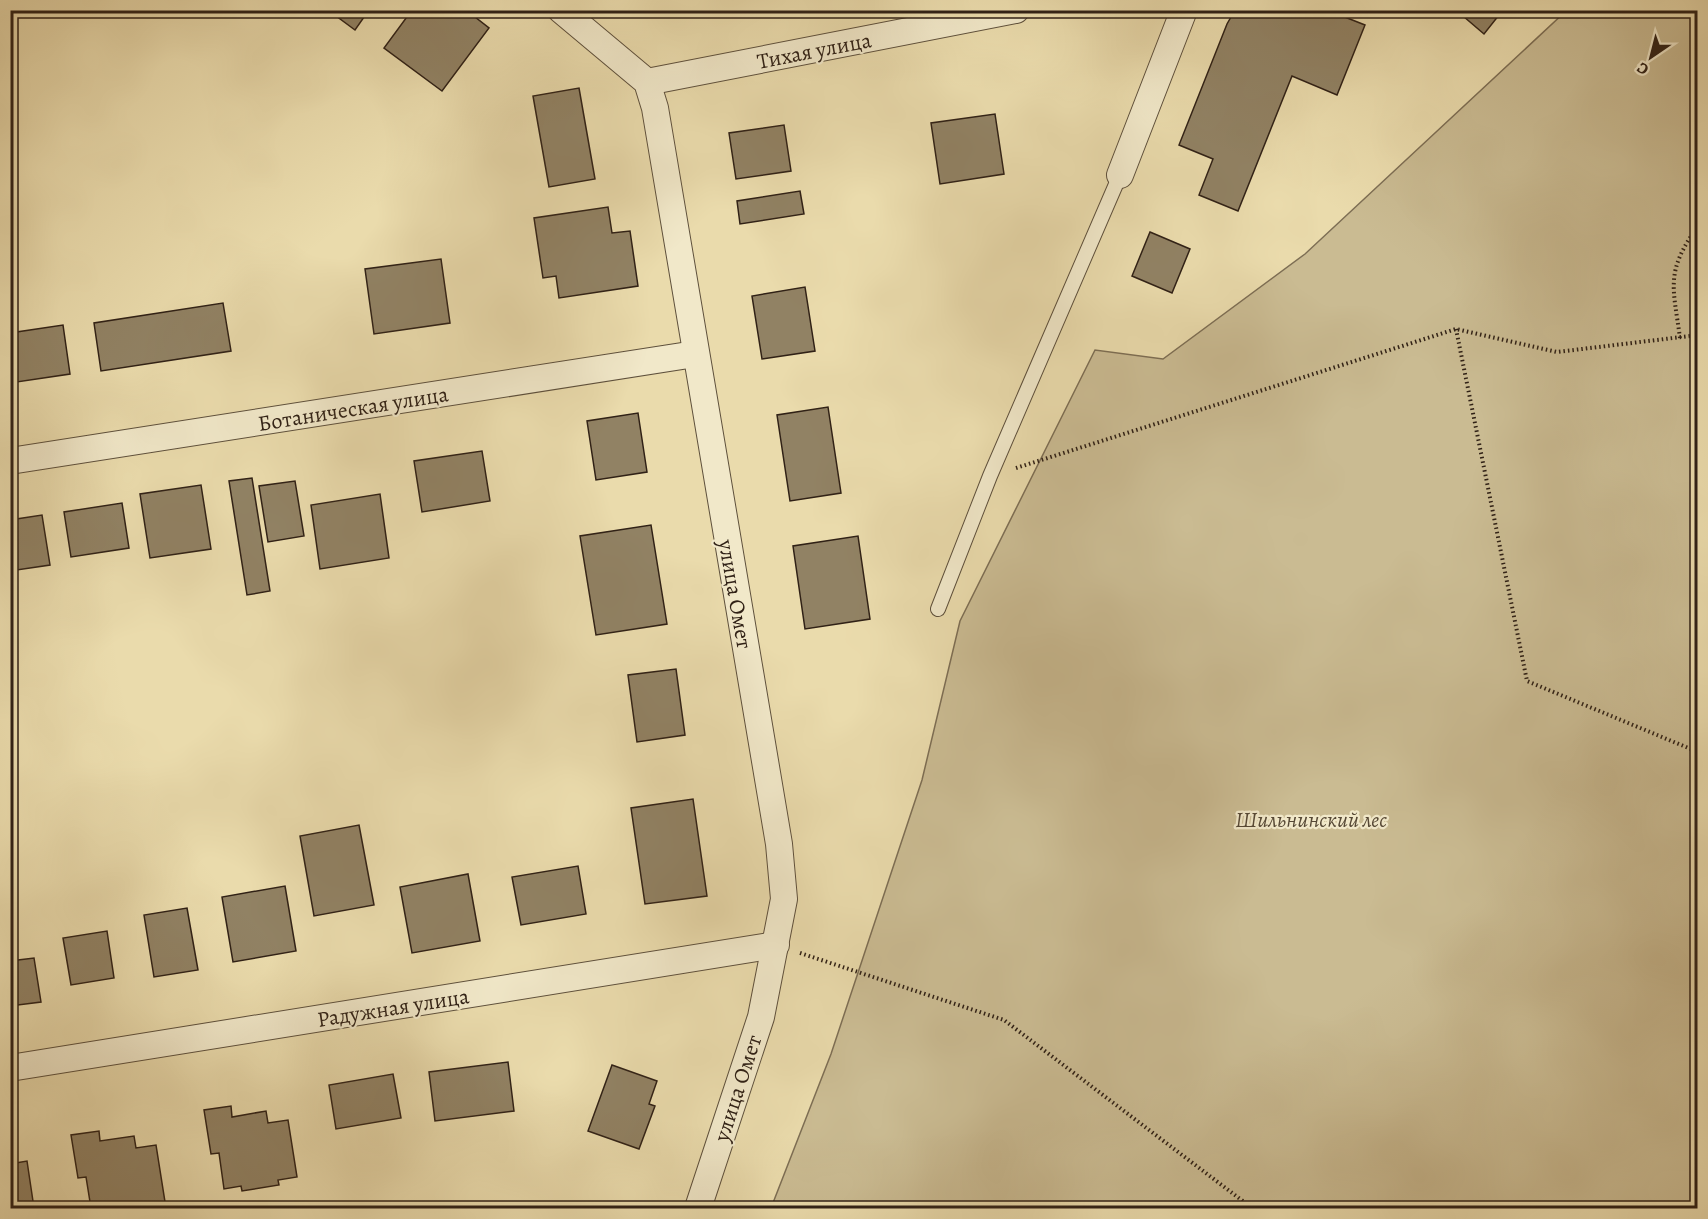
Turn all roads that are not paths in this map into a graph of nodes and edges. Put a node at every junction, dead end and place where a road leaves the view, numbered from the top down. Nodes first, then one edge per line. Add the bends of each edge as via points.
1 (561, 10) edge
2 (1016, 10) edge
3 (1184, 10) edge
4 (647, 82) junction
5 (1120, 175) joint
6 (695, 354) junction
7 (10, 461) edge
8 (938, 609) dead end
9 (776, 945) junction
10 (10, 1068) edge
11 (698, 1209) edge

1 - 4 street
2 - 4 street, Тихая улица
3 - 5 street
4 - 6 street, улица Омет via 655,108
5 - 8 lane via 990,477
6 - 7 street, Ботаническая улица
6 - 9 street, улица Омет via 779,844 784,899
9 - 10 street, Радужная улица
9 - 11 street, улица Омет via 761,1017

